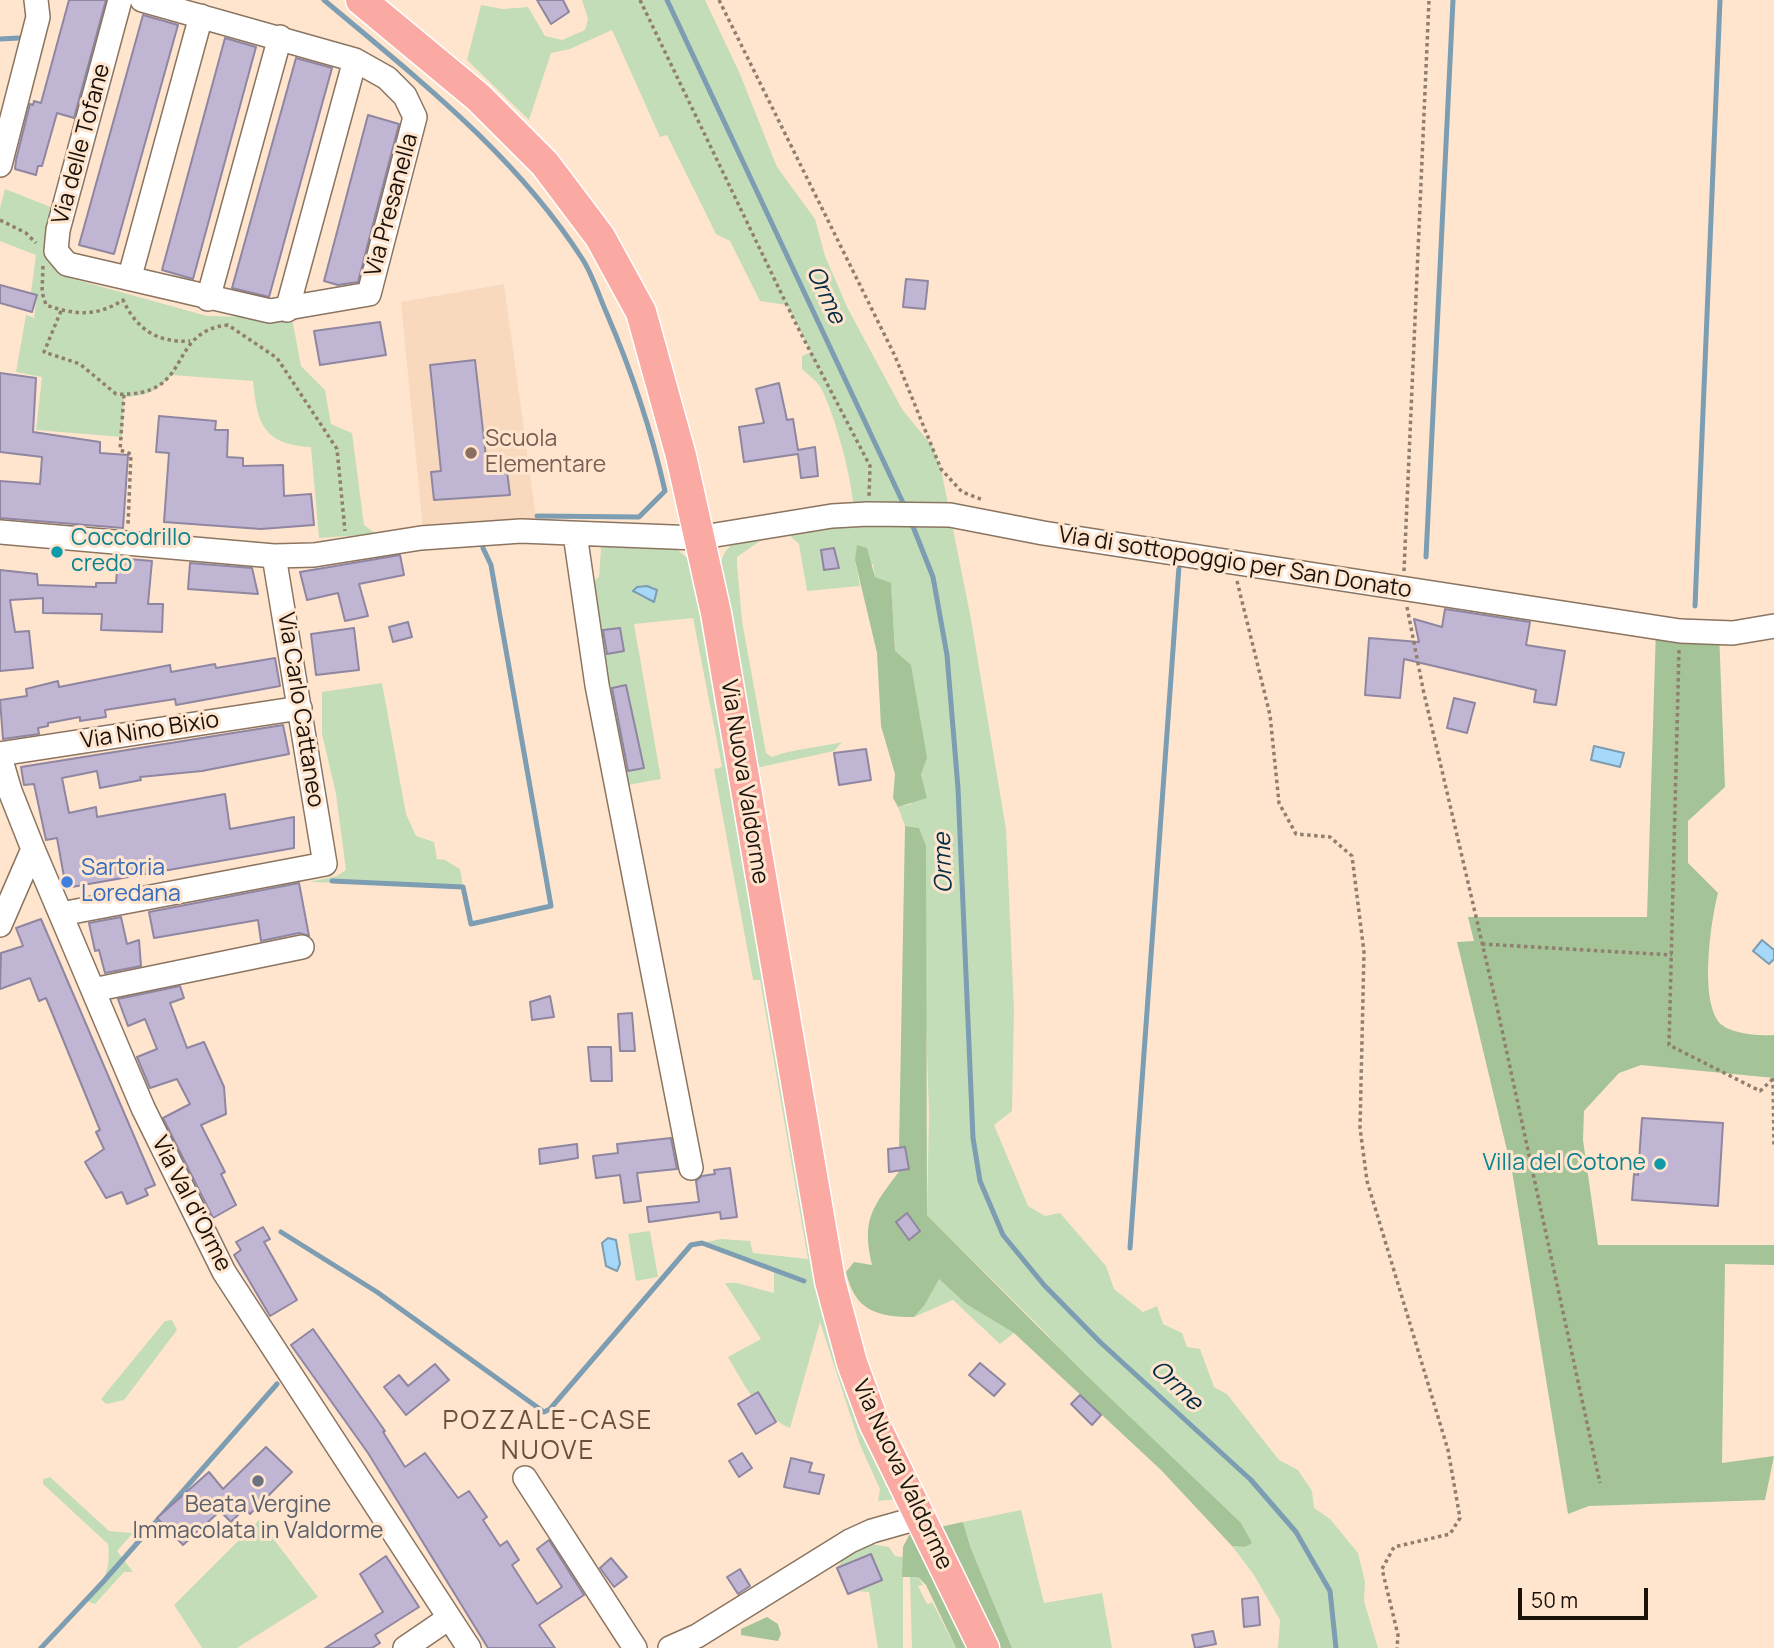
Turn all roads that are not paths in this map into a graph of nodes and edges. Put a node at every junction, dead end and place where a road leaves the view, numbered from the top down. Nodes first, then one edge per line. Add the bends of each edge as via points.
1 (36, 0) edge
2 (120, 0) edge
3 (142, 0) edge
4 (361, 0) edge
5 (201, 16) junction
6 (280, 37) junction
7 (355, 60) junction
8 (0, 165) edge
9 (130, 276) junction
10 (208, 299) junction
11 (287, 310) junction
12 (0, 532) edge
13 (575, 534) junction
14 (697, 538) junction
15 (274, 556) junction
16 (1774, 626) edge
17 (300, 708) junction
18 (0, 755) edge
19 (33, 849) junction
20 (61, 914) junction
21 (0, 925) edge
22 (302, 947) dead end
23 (93, 990) junction
24 (691, 1168) dead end
25 (525, 1478) dead end
26 (918, 1518) junction
27 (449, 1618) junction
28 (405, 1648) edge
29 (469, 1648) edge
30 (635, 1648) edge
31 (670, 1648) edge
32 (984, 1648) edge

1 - 8 street via 38,17
2 - 9 street, Via delle Tofane via 56,251 68,264
3 - 5 street
4 - 14 main road, Via Nuova Valdorme via 478,97 545,164 600,237 641,312 681,456
5 - 6 street
5 - 9 street
6 - 7 street
6 - 10 street
7 - 11 street
7 - 11 street, Via Presanella via 387,78 405,96 415,117 369,294
9 - 10 street, Via delle Tofane
10 - 11 street, Via Presanella
12 - 15 street
13 - 14 street
13 - 15 street via 521,531 446,536
13 - 24 street via 597,685
14 - 16 street, Via di sottopoggio per San Donato via 832,516 950,514 1043,533 1680,631 1733,633
14 - 26 main road, Via Nuova Valdorme via 720,636 830,1281 874,1423
15 - 17 street, Via Carlo Cattaneo
17 - 18 street, Via Nino Bixio
17 - 20 street, Via Carlo Cattaneo via 325,864
18 - 19 street, Via Val d'Orme
19 - 20 street, Via Val d'Orme
19 - 21 street
20 - 23 street, Via Val d'Orme
22 - 23 street
23 - 27 street, Via Val d'Orme via 143,1108 224,1272
25 - 30 street
26 - 31 street via 850,1541
26 - 32 main road, Via Nuova Valdorme
27 - 28 street
27 - 29 street, Via Val d'Orme

